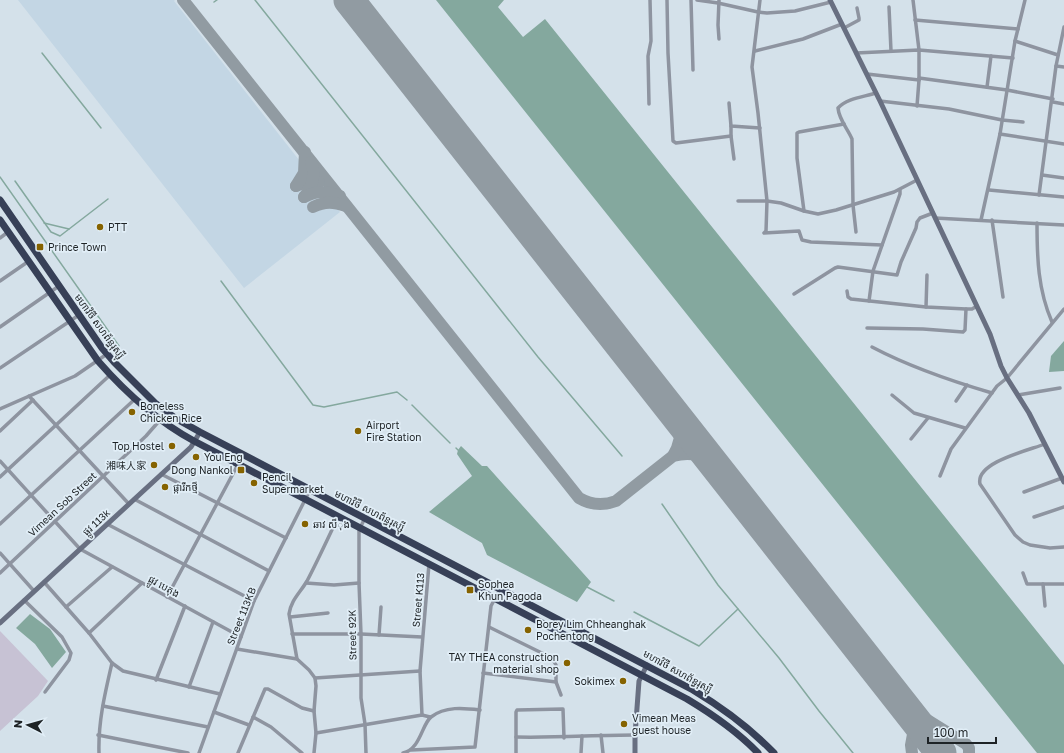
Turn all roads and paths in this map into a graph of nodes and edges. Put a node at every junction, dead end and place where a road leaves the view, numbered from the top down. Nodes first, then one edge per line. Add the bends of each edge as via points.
1 (650, 0) edge
2 (667, 0) edge
3 (691, 0) edge
4 (697, 0) edge
5 (760, 0) edge
6 (913, 0) edge
7 (1025, 0) edge
8 (719, 1) edge
9 (830, 1) edge
10 (889, 7) dead end
11 (856, 8) dead end
12 (758, 12) junction
13 (915, 20) junction
14 (843, 26) junction
15 (1064, 27) edge
16 (1018, 29) junction
17 (719, 39) dead end
18 (1015, 41) junction
19 (919, 50) junction
20 (755, 51) junction
21 (892, 51) junction
22 (856, 53) junction
23 (1058, 55) junction
24 (991, 56) junction
25 (1012, 58) junction
26 (1056, 66) junction
27 (1064, 67) edge
28 (693, 70) dead end
29 (867, 74) junction
30 (919, 79) junction
31 (987, 87) junction
32 (1007, 90) junction
33 (876, 93) junction
34 (880, 101) junction
35 (1053, 101) junction
36 (729, 103) dead end
37 (649, 104) dead end
38 (1064, 104) edge
39 (917, 106) junction
40 (1002, 120) junction
41 (1023, 122) dead end
42 (844, 124) junction
43 (731, 126) junction
44 (760, 128) junction
45 (1000, 134) junction
46 (731, 136) junction
47 (1047, 142) junction
48 (1064, 144) edge
49 (734, 158) dead end
50 (1042, 175) junction
51 (1064, 178) edge
52 (917, 180) junction
53 (900, 190) junction
54 (989, 190) junction
55 (1039, 195) junction
56 (1064, 197) edge
57 (0, 200) edge
58 (738, 201) dead end
59 (767, 201) junction
60 (853, 205) junction
61 (804, 211) junction
62 (933, 213) junction
63 (936, 218) junction
64 (0, 220) edge
65 (981, 220) junction
66 (992, 220) junction
67 (1037, 223) junction
68 (1064, 225) edge
69 (8, 232) junction
70 (856, 232) dead end
71 (0, 238) edge
72 (882, 245) junction
73 (29, 262) junction
74 (873, 272) junction
75 (927, 275) dead end
76 (0, 281) edge
77 (59, 286) junction
78 (847, 291) dead end
79 (50, 292) junction
80 (794, 294) dead end
81 (1003, 297) dead end
82 (869, 301) junction
83 (977, 306) junction
84 (926, 307) junction
85 (966, 309) junction
86 (1064, 309) edge
87 (80, 315) junction
88 (69, 320) junction
89 (1052, 322) junction
90 (0, 327) edge
91 (867, 328) dead end
92 (872, 347) dead end
93 (107, 354) junction
94 (98, 361) junction
95 (0, 368) edge
96 (110, 375) junction
97 (1007, 378) junction
98 (967, 385) junction
99 (1060, 388) dead end
100 (992, 393) junction
101 (892, 395) dead end
102 (1018, 395) junction
103 (29, 396) junction
104 (135, 399) junction
105 (33, 400) junction
106 (956, 401) dead end
107 (0, 409) edge
108 (166, 411) junction
109 (928, 418) junction
110 (160, 420) junction
111 (56, 425) junction
112 (965, 428) junction
113 (0, 431) edge
114 (200, 432) junction
115 (911, 439) dead end
116 (194, 442) junction
117 (1045, 444) junction
118 (80, 451) junction
119 (243, 455) junction
120 (0, 461) edge
121 (238, 464) junction
122 (8, 470) junction
123 (162, 474) junction
124 (103, 476) junction
125 (940, 476) dead end
126 (0, 477) edge
127 (1063, 480) edge
128 (310, 490) junction
129 (1024, 492) dead end
130 (31, 495) junction
131 (134, 499) junction
132 (306, 500) junction
133 (218, 503) junction
134 (129, 504) junction
135 (1064, 507) edge
136 (338, 517) junction
137 (1034, 517) dead end
138 (365, 518) junction
139 (55, 520) junction
140 (0, 524) edge
141 (107, 524) junction
142 (360, 528) junction
143 (201, 533) junction
144 (286, 538) junction
145 (1064, 547) edge
146 (80, 549) junction
147 (0, 553) edge
148 (10, 563) junction
149 (185, 564) junction
150 (429, 564) junction
151 (112, 567) junction
152 (269, 571) junction
153 (0, 573) edge
154 (1023, 573) dead end
155 (44, 582) junction
156 (306, 582) junction
157 (142, 583) junction
158 (359, 583) junction
159 (1043, 584) junction
160 (1064, 584) edge
161 (500, 588) junction
162 (34, 591) junction
163 (167, 597) junction
164 (495, 598) junction
165 (24, 600) junction
166 (254, 601) junction
167 (185, 606) junction
168 (1045, 606) dead end
169 (66, 607) junction
170 (381, 607) dead end
171 (328, 613) dead end
172 (290, 617) junction
173 (213, 622) junction
174 (0, 623) edge
175 (489, 628) junction
176 (89, 633) junction
177 (292, 634) junction
178 (361, 634) junction
179 (379, 635) junction
180 (241, 637) junction
181 (422, 637) junction
182 (237, 649) junction
183 (297, 659) junction
184 (112, 663) junction
185 (648, 665) junction
186 (420, 671) junction
187 (483, 673) junction
188 (360, 675) junction
189 (642, 675) junction
190 (315, 678) junction
191 (156, 680) junction
192 (556, 682) junction
193 (189, 687) junction
194 (45, 692) dead end
195 (220, 694) junction
196 (561, 695) dead end
197 (102, 706) junction
198 (480, 710) junction
199 (314, 711) junction
200 (214, 712) junction
201 (253, 716) junction
202 (422, 716) junction
203 (430, 718) junction
204 (365, 724) junction
205 (250, 725) junction
206 (208, 727) junction
207 (316, 733) junction
208 (98, 735) junction
209 (601, 735) junction
210 (635, 735) junction
211 (582, 736) junction
212 (516, 737) junction
213 (564, 738) junction
214 (408, 752) edge
215 (99, 753) edge
216 (188, 753) edge
217 (199, 753) edge
218 (238, 753) edge
219 (302, 753) edge
220 (314, 753) edge
221 (366, 753) edge
222 (403, 753) edge
223 (516, 753) edge
224 (581, 753) edge
225 (603, 753) edge
226 (635, 753) edge
227 (758, 753) edge
228 (774, 753) edge

1 - 37 street
2 - 46 street via 673,141 676,143
3 - 28 street
4 - 8 street
5 - 12 street
6 - 13 street
7 - 16 street
8 - 12 street
8 - 17 street
9 - 12 street via 795,11
9 - 14 street
10 - 21 street
11 - 14 street via 859,20
12 - 20 street
13 - 16 street
13 - 19 street
14 - 20 street
14 - 22 street
15 - 23 street
16 - 18 street
18 - 23 street
18 - 25 street
19 - 21 street
19 - 24 street
19 - 30 street
20 - 44 street via 752,67
21 - 22 street
22 - 29 street
23 - 26 street
24 - 25 street
24 - 31 street
25 - 32 street
26 - 27 street
26 - 35 street
29 - 30 street
29 - 33 street
30 - 31 street
30 - 39 street
31 - 32 street
32 - 35 street
32 - 40 street
33 - 34 street
33 - 42 street via 850,100 840,106 838,111
34 - 39 street
34 - 52 street
35 - 38 street
35 - 47 street
36 - 43 street
39 - 40 street via 949,109
40 - 41 street
40 - 45 street
42 - 60 street via 852,139
42 - 61 street via 797,133
43 - 44 street
43 - 46 street
44 - 59 street
45 - 47 street
45 - 54 street
46 - 49 street
47 - 48 street
47 - 50 street
50 - 51 street
50 - 55 street
52 - 53 street
52 - 62 street
53 - 60 street
53 - 72 street
54 - 55 street
54 - 65 street
55 - 56 street
57 - 77 highway, មហាវិថី សហព័ន្ធរុស្ស៊ី
58 - 59 street
59 - 61 street
59 - 72 street via 764,233 799,231 802,240 812,242
60 - 61 street via 818,214
60 - 70 street
62 - 63 street
62 - 74 street via 920,218 917,222 897,275
63 - 65 street
63 - 83 street
64 - 69 highway, មហាវិថី សហព័ន្ធរុស្ស៊ី
65 - 66 street
66 - 67 street
66 - 81 street
67 - 68 street
67 - 89 street via 1037,256 1043,298
69 - 71 street
69 - 73 highway, មហាវិថី សហព័ន្ធរុស្ស៊ី
72 - 74 street
73 - 76 street
73 - 79 highway, មហាវិថី សហព័ន្ធរុស្ស៊ី
74 - 80 street via 834,268
74 - 82 street
75 - 84 street
77 - 79 street
77 - 87 highway, មហាវិថី សហព័ន្ធរុស្ស៊ី
78 - 82 street via 848,297 852,299
79 - 88 highway, មហាវិថី សហព័ន្ធរុស្ស៊ី
79 - 90 street
82 - 84 street
83 - 85 street
83 - 97 street
84 - 85 street
85 - 91 street via 963,332
86 - 89 street
87 - 88 street
87 - 93 highway, មហាវិថី សហព័ន្ធរុស្ស៊ី
88 - 94 highway, មហាវិថី សហព័ន្ធរុស្ស៊ី
88 - 95 street
89 - 97 street
92 - 98 street via 897,360
93 - 94 street
93 - 108 highway, មហាវិថី សហព័ន្ធរុស្ស៊ី via 128,378
94 - 96 highway, មហាវិថី សហព័ន្ធរុស្ស៊ី
94 - 103 street via 75,376
96 - 104 highway, មហាវិថី សហព័ន្ធរុស្ស៊ី
96 - 111 street
97 - 100 street
97 - 102 street
98 - 100 street
98 - 106 street
99 - 102 street
100 - 112 street
101 - 109 street via 914,413
102 - 117 street
103 - 105 street
103 - 107 street
104 - 110 highway, មហាវិថី សហព័ន្ធរុស្ស៊ី
104 - 118 street
105 - 111 street
105 - 113 street
108 - 110 street, Vimean Sob Street
108 - 114 highway, មហាវិថី សហព័ន្ធរុស្ស៊ី
109 - 112 street
109 - 115 street
110 - 116 highway, មហាវិថី សហព័ន្ធរុស្ស៊ី
110 - 124 street, Vimean Sob Street
111 - 118 street
111 - 122 street
112 - 125 street via 950,449
114 - 116 street, ផ្លូវ 113k
114 - 119 highway, មហាវិថី សហព័ន្ធរុស្ស៊ី
116 - 121 highway, មហាវិថី សហព័ន្ធរុស្ស៊ី
116 - 123 street, ផ្លូវ 113k
117 - 127 street
117 - 145 street via 992,464 980,476 979,481 1015,535 1023,542 1050,548
118 - 124 street
118 - 130 street
119 - 121 street
119 - 128 highway, មហាវិថី សហព័ន្ធរុស្ស៊ី
120 - 122 street, ផ្លូវ បេតុង
121 - 132 highway, មហាវិថី សហព័ន្ធរុស្ស៊ី
121 - 133 street
122 - 126 street
122 - 130 street, ផ្លូវ បេតុង
123 - 131 street, ផ្លូវ 113k
123 - 133 street
124 - 134 street
124 - 139 street, Vimean Sob Street
127 - 129 street
128 - 132 street, Street 113KB
128 - 138 highway, មហាវិថី សហព័ន្ធរុស្ស៊ី
130 - 139 street, ផ្លូវ បេតុង
130 - 140 street
131 - 134 street, ផ្លូវ 113k
131 - 143 street
132 - 136 highway, មហាវិថី សហព័ន្ធរុស្ស៊ី
132 - 144 street, Street 113KB
133 - 143 street
133 - 144 street
134 - 141 street, ផ្លូវ 113k
135 - 137 street
136 - 142 highway, មហាវិថី សហព័ន្ធរុស្ស៊ី
136 - 156 street
138 - 142 street, Street 92K
138 - 161 highway, មហាវិថី សហព័ន្ធរុស្ស៊ី
139 - 146 street, ផ្លូវ បេតុង
139 - 148 street, Vimean Sob Street
141 - 146 street, ផ្លូវ 113k
141 - 149 street
142 - 150 highway, មហាវិថី សហព័ន្ធរុស្ស៊ី
142 - 158 street, Street 92K
143 - 149 street
143 - 152 street
144 - 152 street, Street 113KB
146 - 151 street, ផ្លូវ បេតុង
146 - 155 street, ផ្លូវ 113k
147 - 148 street
148 - 153 street, Vimean Sob Street
148 - 162 street
149 - 163 street
149 - 166 street
150 - 164 highway, មហាវិថី សហព័ន្ធរុស្ស៊ី
150 - 181 street, Street K113
151 - 157 street, ផ្លូវ បេតុង
151 - 169 street
152 - 166 street, Street 113KB
154 - 159 street via 1026,583
155 - 162 street, ផ្លូវ 113k
155 - 169 street
156 - 158 street via 334,585
156 - 172 street via 292,601
157 - 163 street, ផ្លូវ បេតុង
157 - 176 street
158 - 178 street, Street 92K
159 - 160 street
159 - 168 street
161 - 164 street
161 - 185 highway, មហាវិថី សហព័ន្ធរុស្ស៊ី
162 - 165 street, ផ្លូវ 113k
163 - 167 street, ផ្លូវ បេតុង
164 - 175 street via 491,606
164 - 189 highway, មហាវិថី សហព័ន្ធរុស្ស៊ី
165 - 174 street, ផ្លូវ 113k
165 - 194 street via 62,637 72,652 70,660
166 - 180 street, Street 113KB
167 - 173 street, ផ្លូវ បេតុង
167 - 191 street
169 - 176 street
170 - 179 street
171 - 172 street
172 - 177 street
173 - 180 street, ផ្លូវ បេតុង
173 - 193 street
175 - 187 street
175 - 192 street via 552,658 556,665
176 - 184 street
177 - 178 street
177 - 183 street
178 - 179 street
178 - 188 street, Street 92K
179 - 181 street
180 - 182 street, Street 113KB
181 - 186 street, Street K113
182 - 183 street
182 - 195 street, Street 113KB
183 - 190 street
184 - 191 street via 123,671
184 - 197 street
185 - 189 street
185 - 228 highway, មហាវិថី សហព័ន្ធរុស្ស៊ី via 716,704 745,725
186 - 188 street
186 - 202 street, Street K113
187 - 192 street
187 - 198 street
188 - 190 street
188 - 204 street, Street 92K
189 - 210 street via 639,681
189 - 227 highway, មហាវិថី សហព័ន្ធរុស្ស៊ី via 702,708
190 - 199 street
191 - 193 street
192 - 196 street
193 - 195 street
195 - 200 street, Street 113KB
197 - 206 street
197 - 208 street
198 - 203 street via 458,708
198 - 214 street via 475,747
199 - 201 street via 302,708 265,689
199 - 207 street
200 - 205 street
200 - 206 street, Street 113KB
201 - 205 street
201 - 219 street via 271,727
202 - 203 street
202 - 204 street
203 - 214 street via 421,736
204 - 207 street
204 - 221 street, Street 92K
205 - 218 street
206 - 217 street, Street 113KB
207 - 220 street
208 - 215 street
208 - 216 street
209 - 210 street
209 - 211 street
209 - 225 street
210 - 226 street
211 - 213 street
211 - 224 street
212 - 213 street
212 - 213 street via 517,710 561,708 564,711
212 - 223 street
214 - 222 street

